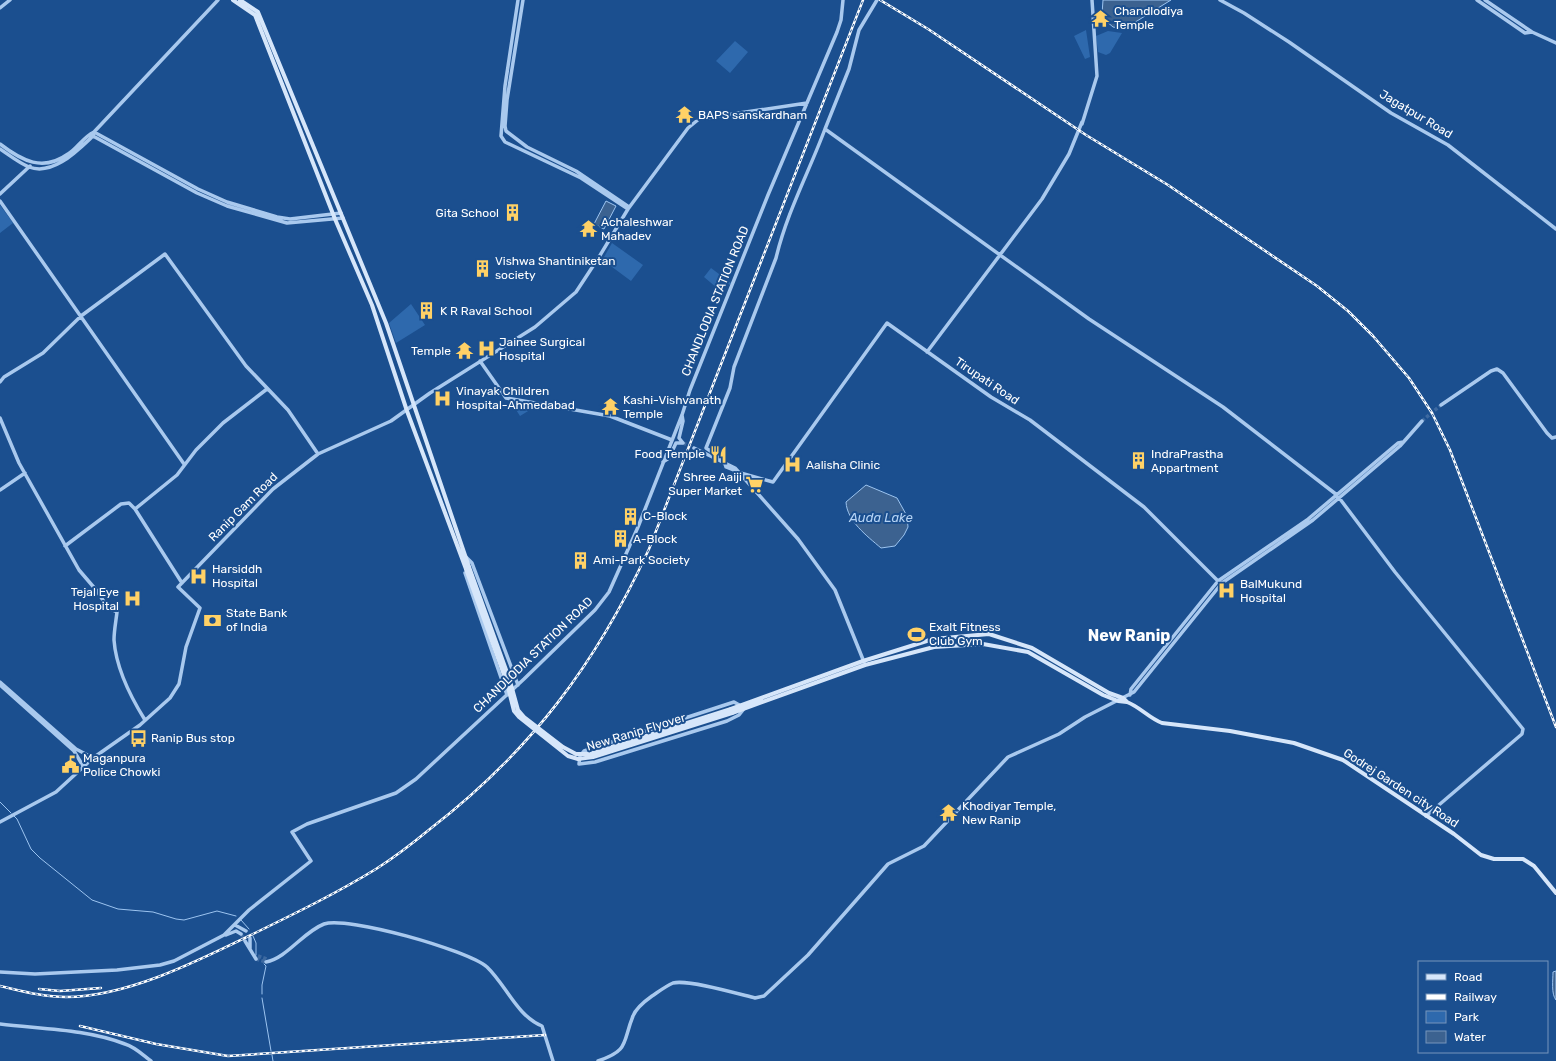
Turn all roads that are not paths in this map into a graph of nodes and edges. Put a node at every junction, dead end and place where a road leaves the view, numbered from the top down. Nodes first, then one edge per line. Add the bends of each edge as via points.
1 (10, 0) edge
2 (218, 0) edge
3 (234, 0) edge
4 (240, 0) edge
5 (518, 0) edge
6 (523, 0) edge
7 (843, 0) edge
8 (877, 0) edge
9 (1092, 0) edge
10 (1220, 0) edge
11 (1477, 0) edge
12 (1485, 0) edge
13 (0, 8) edge
14 (1532, 32) junction
15 (1556, 43) edge
16 (807, 103) junction
17 (825, 129) junction
18 (94, 132) junction
19 (93, 136) junction
20 (0, 144) edge
21 (0, 149) edge
22 (30, 165) junction
23 (0, 194) edge
24 (0, 201) edge
25 (629, 208) junction
26 (342, 216) junction
27 (334, 217) junction
28 (1556, 229) edge
29 (1000, 256) junction
30 (80, 316) junction
31 (927, 352) junction
32 (480, 361) junction
33 (0, 382) edge
34 (266, 389) junction
35 (1441, 404) tunnel mouth
36 (414, 406) junction
37 (407, 411) junction
38 (682, 415) junction
39 (0, 418) edge
40 (1422, 421) tunnel mouth
41 (1556, 437) edge
42 (672, 440) junction
43 (694, 448) tunnel mouth
44 (318, 454) junction
45 (663, 462) junction
46 (184, 464) junction
47 (724, 464) junction
48 (736, 471) junction
49 (25, 473) junction
50 (0, 490) edge
51 (1339, 496) junction
52 (135, 509) junction
53 (65, 546) junction
54 (466, 557) junction
55 (463, 563) junction
56 (467, 568) junction
57 (1220, 582) junction
58 (182, 583) junction
59 (864, 663) junction
60 (0, 682) edge
61 (0, 685) edge
62 (518, 685) junction
63 (507, 695) junction
64 (1123, 698) junction
65 (1118, 701) junction
66 (1127, 702) junction
67 (742, 707) junction
68 (145, 720) junction
69 (93, 758) junction
70 (83, 766) junction
71 (1426, 816) junction
72 (0, 822) edge
73 (1556, 893) edge
74 (235, 925) junction
75 (246, 931) tunnel mouth
76 (241, 934) dead end
77 (224, 935) junction
78 (250, 938) tunnel mouth
79 (245, 941) tunnel mouth
80 (250, 950) junction
81 (256, 957) tunnel mouth
82 (267, 961) dead end
83 (0, 972) edge
84 (0, 1024) edge
85 (151, 1061) edge
86 (553, 1061) edge
87 (598, 1061) edge

1 - 13 street
2 - 18 street
3 - 27 main road, New Ranip Flyover via 255,15
4 - 26 main road, New Ranip Flyover via 258,12
5 - 25 street via 505,86 501,136 505,142 581,178
6 - 25 street via 507,100 504,126 506,131 527,147 576,171
7 - 16 street, CHANDLODIA STATION ROAD via 837,32
8 - 17 street via 859,30 849,69
9 - 29 street via 1096,76 1082,122 1069,154 1042,199
10 - 28 street, Jagatpur Road via 1289,42 1391,113 1448,145
11 - 14 street via 1525,33
12 - 14 street
14 - 15 street
16 - 25 street, Ranip Gam Road via 699,119 688,128
16 - 38 street, CHANDLODIA STATION ROAD
17 - 29 street
17 - 47 street via 798,190 776,258 734,367 730,388 706,448 724,460
18 - 19 street
18 - 22 street via 68,154 53,162
18 - 27 street via 198,189 227,202 290,219
19 - 22 street via 70,158 53,166 38,169
19 - 27 street via 197,193 227,206 286,223
20 - 22 street
21 - 22 street
22 - 23 street
24 - 30 street
25 - 32 street, Ranip Gam Road via 576,292 535,327
26 - 27 street
26 - 36 main road, New Ranip Flyover via 386,323
27 - 37 main road, New Ranip Flyover via 360,273 379,323
29 - 31 street
29 - 51 street via 1089,320 1224,408
30 - 33 street via 43,352
30 - 34 street via 165,254
30 - 46 street
31 - 48 street, Tirupati Road via 887,323 773,482
31 - 57 street, Tirupati Road via 991,397 1030,420 1144,507
32 - 36 street, Ranip Gam Road
32 - 42 street via 506,398 610,416
34 - 44 street via 288,410
34 - 46 street via 222,423
35 - 41 street via 1491,371 1497,370 1503,374 1547,433 1552,438
36 - 37 street, Ranip Gam Road
36 - 54 main road, New Ranip Flyover
37 - 44 street, Ranip Gam Road via 378,428
37 - 55 main road, New Ranip Flyover
38 - 42 street, CHANDLODIA STATION ROAD
38 - 45 street via 679,438 683,443 676,443 669,458
39 - 49 street
40 - 51 street via 1403,442 1398,443
42 - 45 street, CHANDLODIA STATION ROAD
43 - 47 street
44 - 58 street, Ranip Gam Road via 273,489
45 - 62 street, CHANDLODIA STATION ROAD via 638,527 608,592 595,610
46 - 52 street via 177,475
47 - 48 street via 735,468
48 - 59 street via 798,539 829,581
49 - 50 street
49 - 53 street
51 - 57 street via 1313,520
51 - 71 street via 1395,572 1524,731
52 - 53 street via 129,503 121,504
52 - 58 street
53 - 68 street via 79,570 108,608 117,612 114,639 118,659 133,701
54 - 56 main road, New Ranip Flyover
54 - 62 street via 472,563
55 - 56 main road, New Ranip Flyover
55 - 63 street
56 - 67 main road, New Ranip Flyover, bridge via 507,683 514,711 568,756 581,759 593,757
57 - 64 street via 1130,695
58 - 68 street, Ranip Gam Road via 178,587 200,608 186,647 179,684 170,698
59 - 64 main road via 933,639 989,634 1032,648 1109,693
59 - 65 main road via 934,647 983,644 1028,652
59 - 67 main road, New Ranip Flyover
60 - 69 street via 76,749
61 - 70 street via 74,751
62 - 63 street, CHANDLODIA STATION ROAD
63 - 74 street, CHANDLODIA STATION ROAD via 416,780 396,793 307,824 292,832 312,861 249,910
64 - 65 street
64 - 66 main road
65 - 66 main road
65 - 87 street via 1085,717 1059,734 1008,757 924,846 888,864 808,955 764,996 755,998 674,983 645,1001 634,1014 624,1045 613,1056
66 - 71 main road, Godrej Garden city Road via 1162,723 1230,730 1294,743 1343,760
67 - 67 street via 738,715 727,720 595,762 579,764 584,751 734,702
68 - 69 street
69 - 70 street
70 - 72 street via 56,792
71 - 73 main road, Godrej Garden city Road via 1487,858 1523,859 1534,866
74 - 75 street
74 - 77 street, CHANDLODIA STATION ROAD
76 - 77 street via 236,931
77 - 83 street, CHANDLODIA STATION ROAD via 174,961 160,965 35,974
78 - 80 street
79 - 80 street
80 - 81 street
82 - 86 street via 324,924 335,923 362,925 455,950 486,966 517,1005 534,1023 542,1026
84 - 85 street via 91,1035 126,1044

